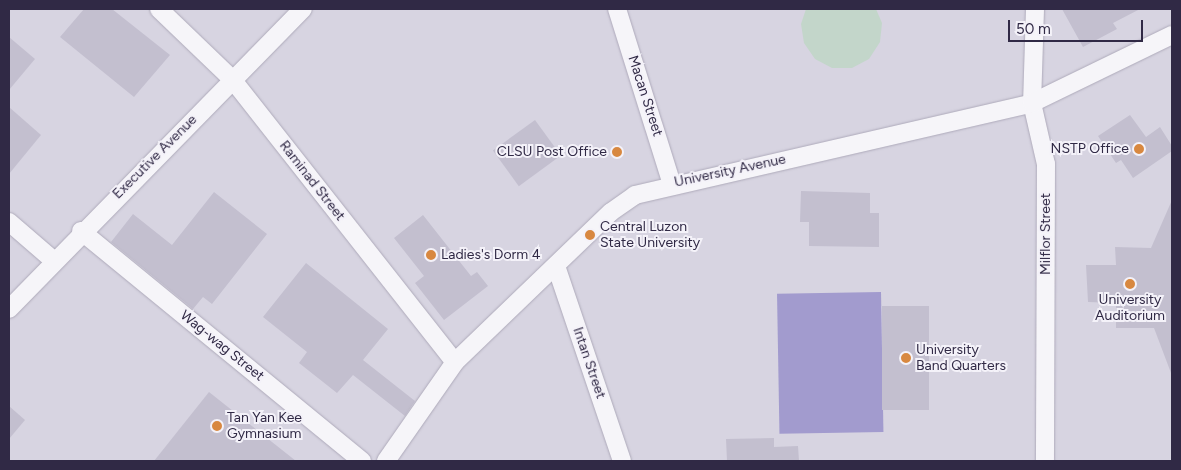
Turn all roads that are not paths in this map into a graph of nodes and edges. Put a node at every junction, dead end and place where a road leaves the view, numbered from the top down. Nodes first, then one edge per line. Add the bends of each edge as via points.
1 (159, 9) edge
2 (303, 9) edge
3 (617, 9) edge
4 (1035, 9) edge
5 (1172, 35) edge
6 (232, 79) junction
7 (1032, 103) junction
8 (672, 184) junction
9 (9, 222) edge
10 (81, 231) junction
11 (53, 260) junction
12 (556, 266) junction
13 (9, 308) edge
14 (456, 362) junction
15 (362, 461) edge
16 (386, 461) edge
17 (622, 461) edge
18 (1045, 461) edge

1 - 6 street, Raminad Street
2 - 6 street, Executive Avenue
3 - 8 street, Macan Street
4 - 7 street, Milflor Street
5 - 7 street, University Avenue
6 - 10 street, Executive Avenue
6 - 14 street, Raminad Street
7 - 8 street, University Avenue
7 - 18 street, Milflor Street via 1046,164
8 - 12 street, University Avenue via 646,191 624,202
9 - 11 street
10 - 11 street, Executive Avenue
10 - 15 street, Wag-wag Street
11 - 13 street, Executive Avenue
12 - 14 street, University Avenue
12 - 17 street, Intan Street
14 - 16 street, University Avenue

